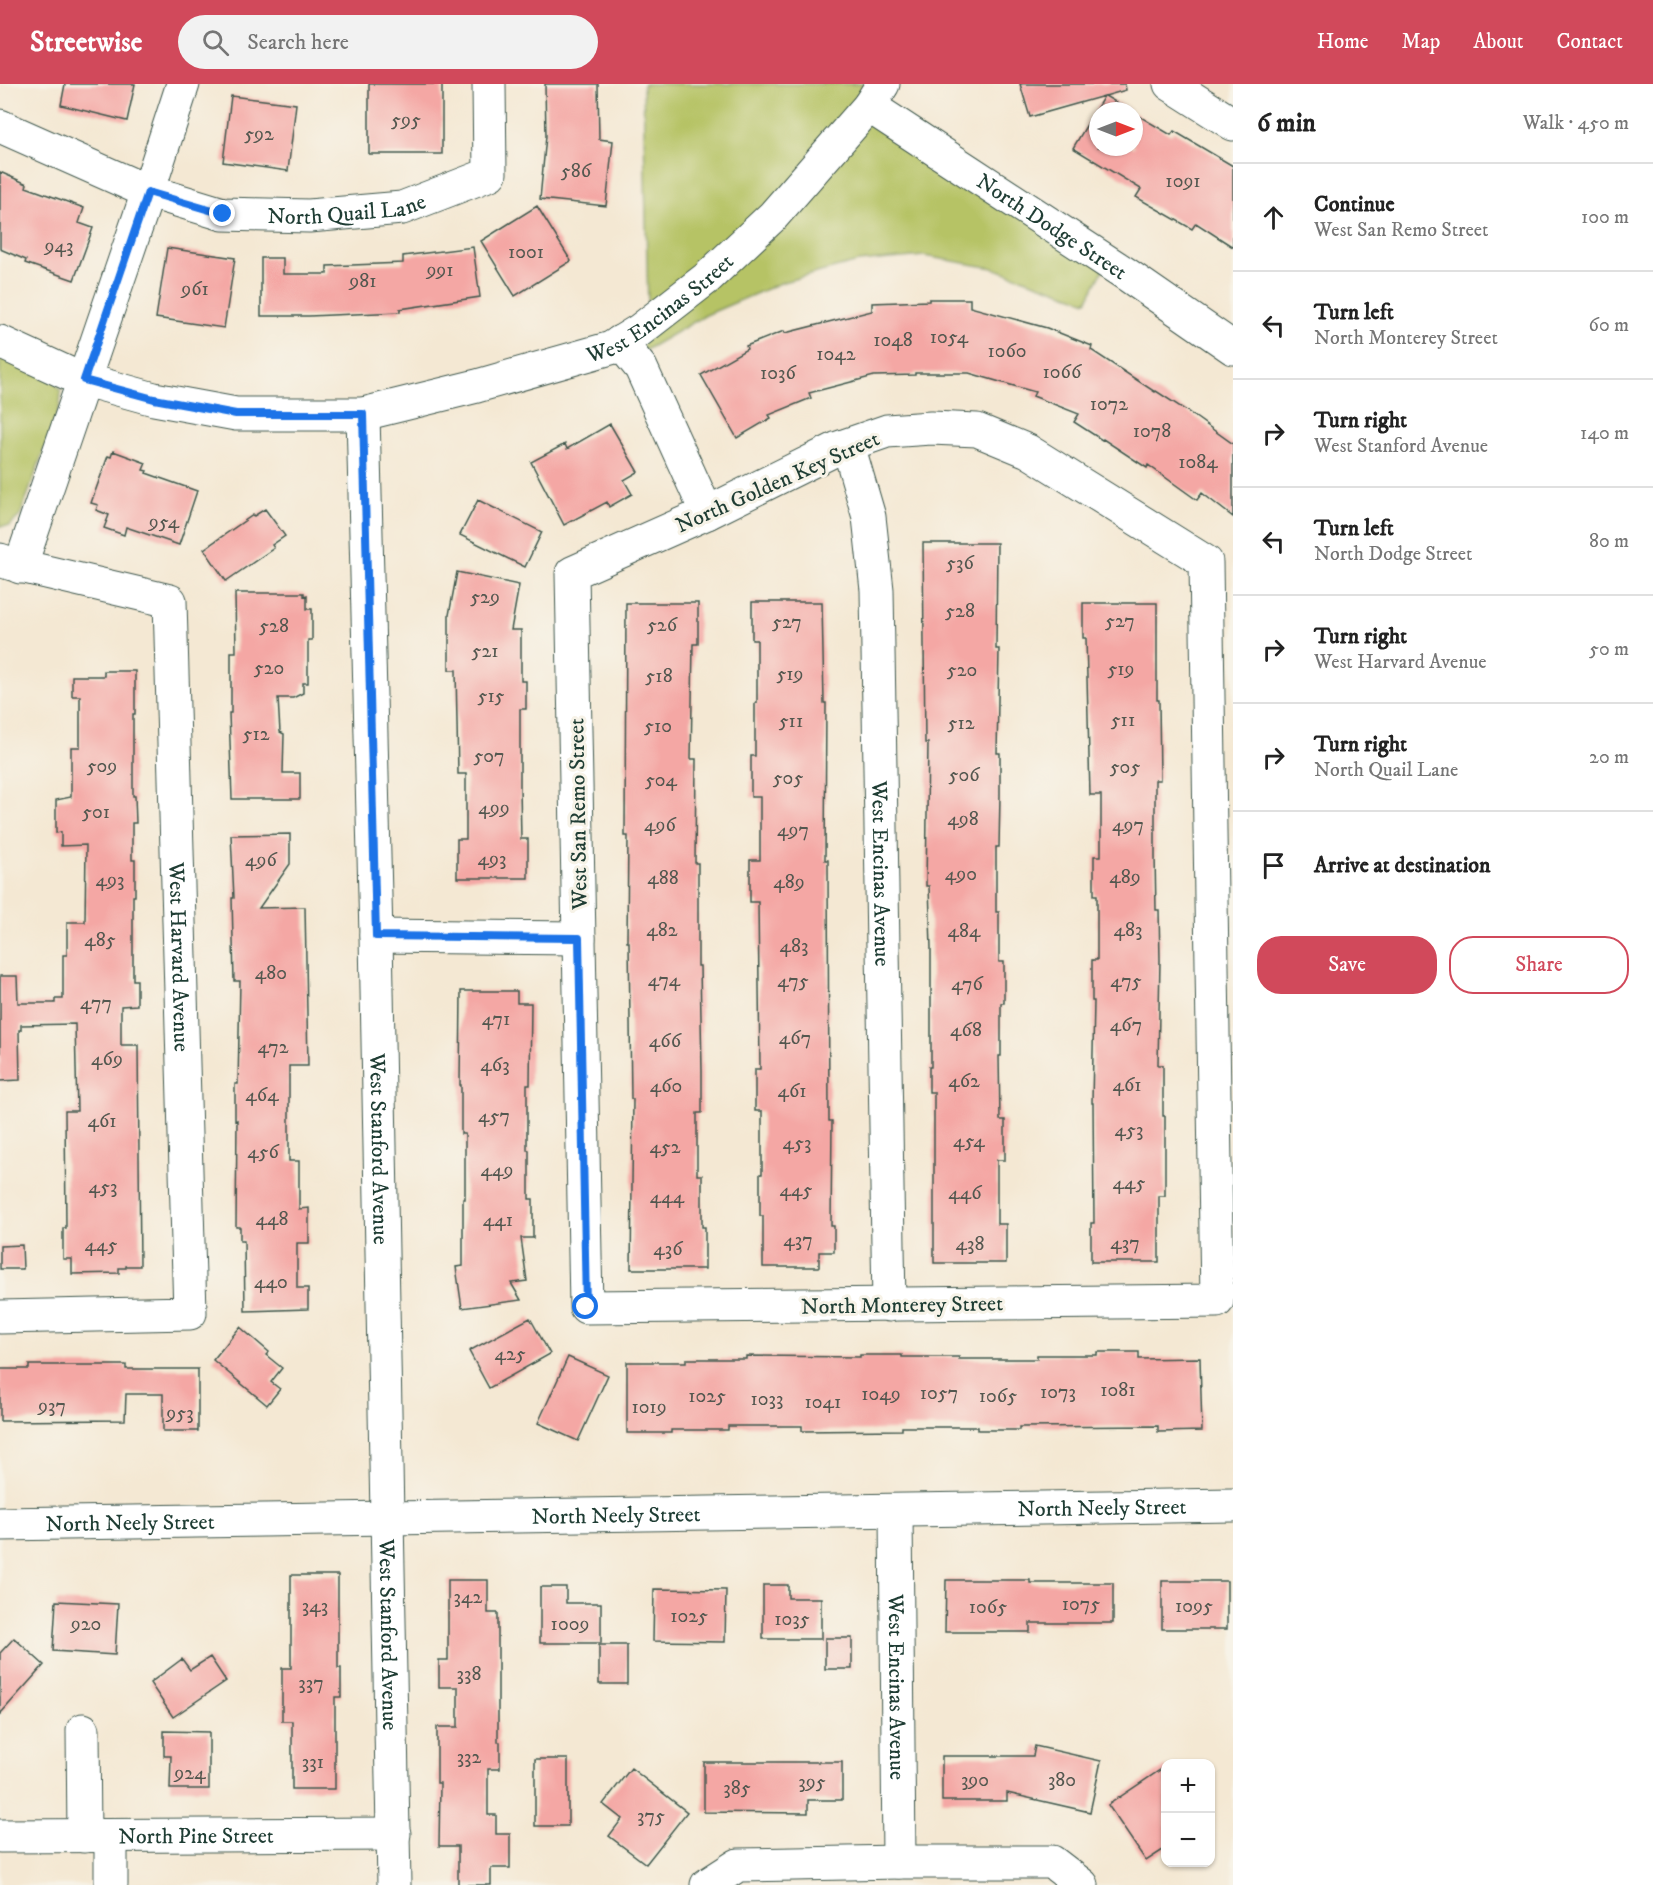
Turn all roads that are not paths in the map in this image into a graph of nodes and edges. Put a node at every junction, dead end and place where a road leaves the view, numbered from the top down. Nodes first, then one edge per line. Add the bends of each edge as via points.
1 (183, 84) edge
2 (489, 84) edge
3 (1170, 84) edge
4 (876, 95) edge
5 (1233, 124) edge
6 (0, 126) edge
7 (148, 192) junction
8 (0, 342) edge
9 (620, 342) junction
10 (1233, 348) edge
11 (84, 380) junction
12 (363, 414) junction
13 (848, 445) junction
14 (707, 513) junction
15 (10, 563) edge
16 (572, 573) joint
17 (376, 936) junction
18 (579, 938) junction
19 (1217, 1301) joint
20 (889, 1305) junction
21 (586, 1307) joint
22 (0, 1317) edge
23 (1233, 1505) edge
24 (896, 1511) junction
25 (386, 1517) junction
26 (0, 1524) edge
27 (83, 1730) dead end
28 (394, 1834) junction
29 (0, 1836) edge
30 (97, 1836) junction
31 (899, 1862) junction
32 (111, 1885) edge
33 (394, 1885) edge
34 (707, 1885) edge
35 (1082, 1885) edge

1 - 7 street
2 - 7 street, North Quail Lane via 490,174 402,208 309,216 223,214
3 - 5 street
4 - 9 street, West Encinas Street via 773,216 707,278
4 - 10 street, North Dodge Street
6 - 7 street, North Quail Lane
7 - 11 street
8 - 11 street
9 - 12 street, West Encinas Street via 611,348 477,386
9 - 14 street via 641,368
11 - 12 street via 154,399 236,414
11 - 15 street
12 - 17 street, West Stanford Avenue
13 - 14 street, North Golden Key Street
13 - 19 street, North Golden Key Street via 887,431 977,430 1028,451 1206,562
13 - 20 street, West Encinas Avenue via 869,517 877,590
14 - 16 street, North Golden Key Street
15 - 22 street, West Harvard Avenue via 170,601 190,1313
16 - 18 street, West San Remo Street
17 - 18 street
17 - 25 street, West Stanford Avenue
18 - 21 street, West San Remo Street
19 - 20 street, North Monterey Street
20 - 21 street, North Monterey Street
23 - 24 street, North Neely Street
24 - 25 street, North Neely Street
24 - 31 street, West Encinas Avenue
25 - 26 street, North Neely Street
25 - 28 street, West Stanford Avenue
27 - 30 street
28 - 30 street, North Pine Street
28 - 33 street, West Stanford Avenue
29 - 30 street, North Pine Street
30 - 32 street
31 - 34 street via 738,1864
31 - 35 street via 1052,1862

